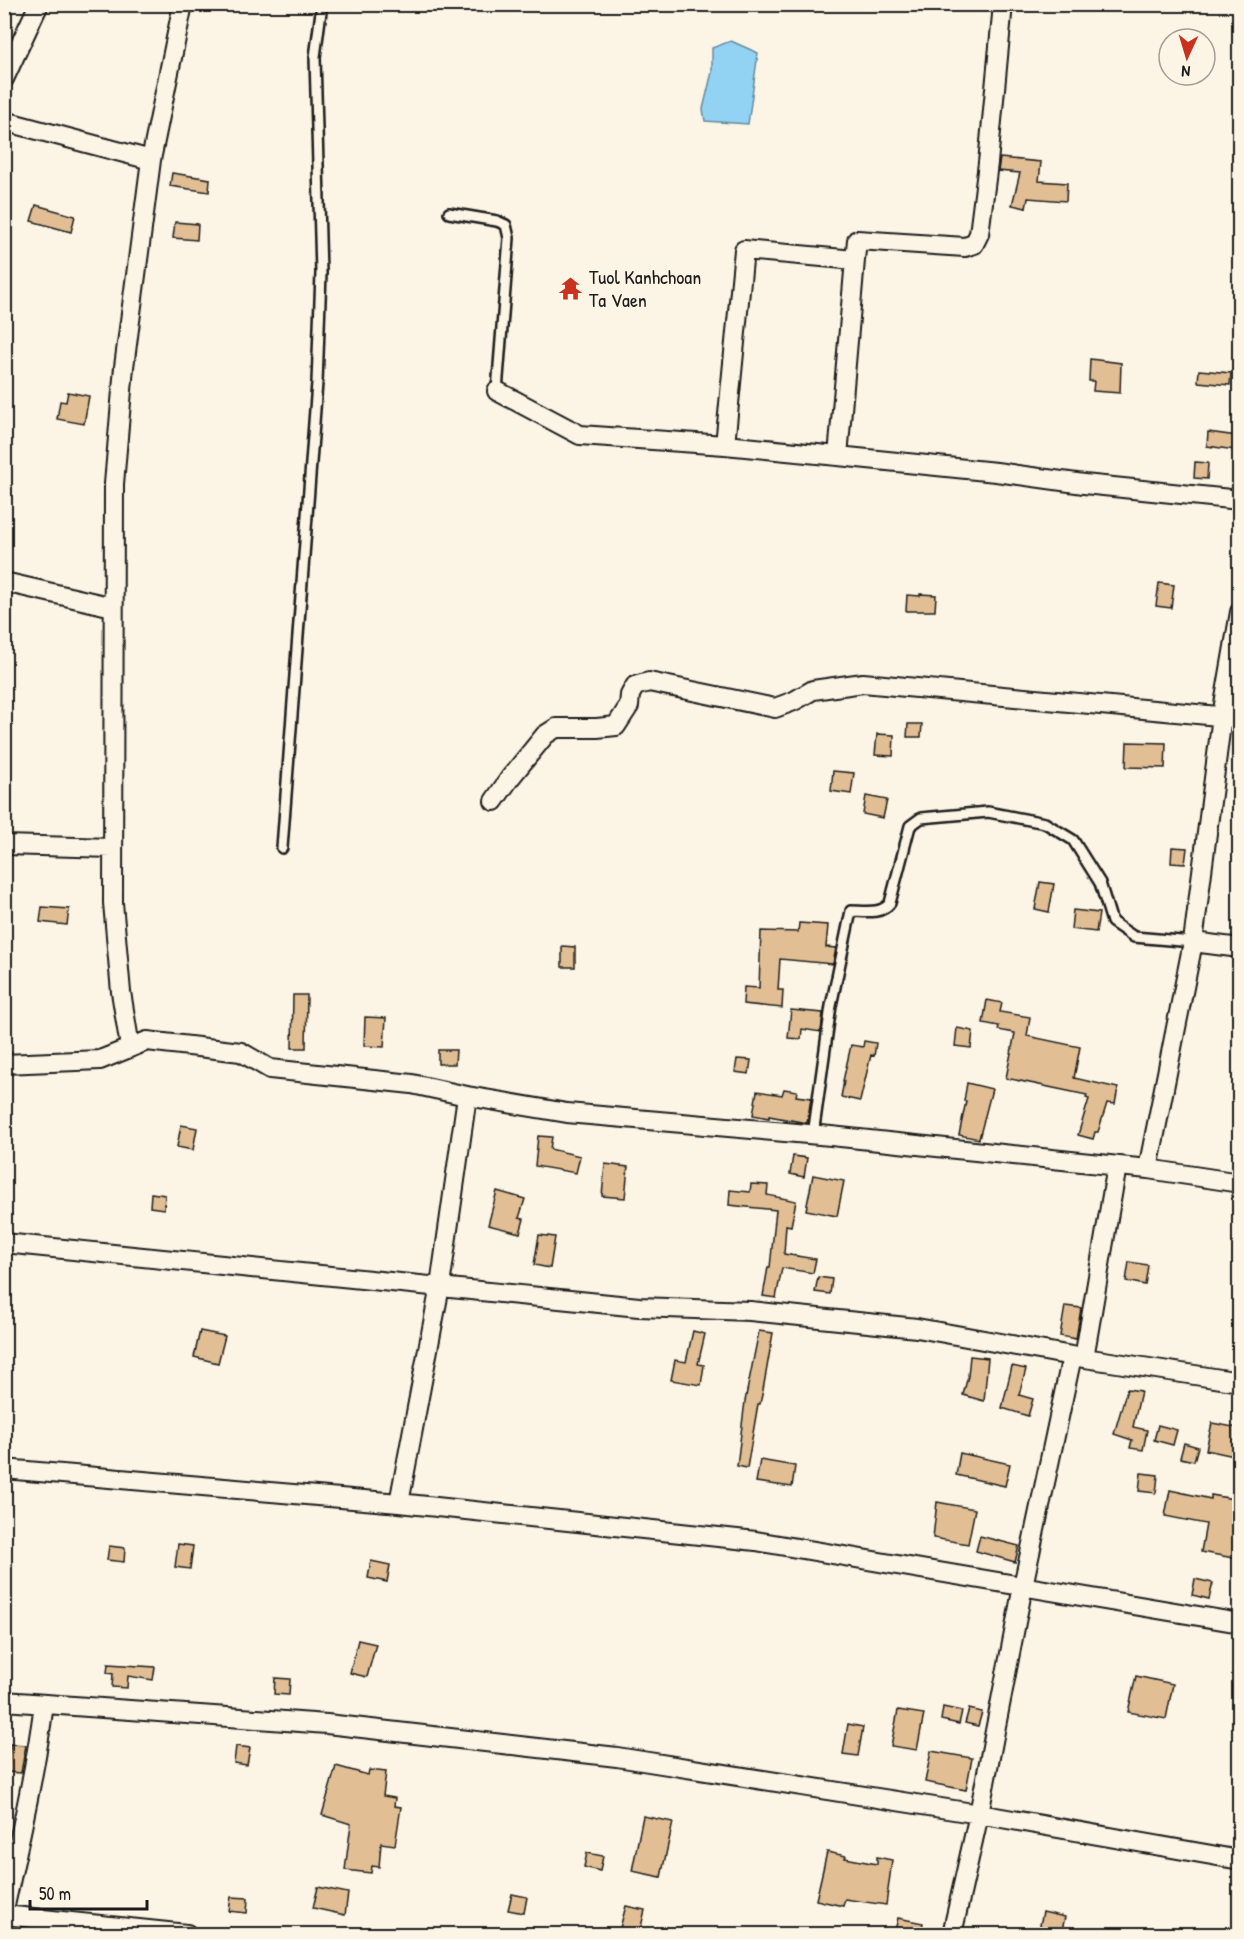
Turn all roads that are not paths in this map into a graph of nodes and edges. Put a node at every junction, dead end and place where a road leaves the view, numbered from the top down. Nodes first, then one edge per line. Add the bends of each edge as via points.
1 (39, 4) edge
2 (183, 4) edge
3 (322, 4) edge
4 (1003, 4) edge
5 (4, 79) edge
6 (4, 121) edge
7 (151, 160) junction
8 (449, 213) dead end
9 (855, 260) junction
10 (497, 391) joint
11 (725, 445) junction
12 (838, 456) junction
13 (1239, 500) edge
14 (4, 582) edge
15 (113, 607) junction
16 (1239, 612) edge
17 (1231, 717) edge
18 (494, 801) dead end
19 (4, 845) edge
20 (113, 848) junction
21 (282, 848) dead end
22 (1193, 942) junction
23 (1239, 948) edge
24 (130, 1047) junction
25 (4, 1064) edge
26 (467, 1096) junction
27 (813, 1135) junction
28 (1117, 1166) junction
29 (1148, 1169) junction
30 (1239, 1183) edge
31 (4, 1243) edge
32 (440, 1286) junction
33 (1078, 1357) junction
34 (1239, 1382) edge
35 (4, 1469) edge
36 (399, 1503) junction
37 (1023, 1586) junction
38 (1239, 1623) edge
39 (4, 1701) edge
40 (44, 1704) junction
41 (979, 1814) junction
42 (1239, 1860) edge
43 (4, 1912) edge
44 (187, 1935) edge
45 (952, 1935) edge

1 - 5 street
2 - 7 street
3 - 21 lane via 315,57 321,262 317,383
4 - 9 street via 988,163 979,234 974,244 965,247 857,240
6 - 7 street
7 - 15 street via 114,484
8 - 10 lane via 506,225 509,238
9 - 11 street via 744,250
9 - 12 street
10 - 11 street via 580,435
11 - 12 street
12 - 13 street
14 - 15 street
15 - 20 street
16 - 17 street
17 - 18 street via 863,683 813,690 775,708 649,682 635,686 629,706 616,726 556,728 545,735
17 - 22 street
19 - 20 street
20 - 24 street via 113,903
22 - 23 street
22 - 27 lane via 1134,937 1112,922 1100,883 1086,857 1073,840 1045,823 988,812 921,818 910,826 890,903 879,911 851,911 831,1006
22 - 29 street
24 - 25 street via 100,1059
24 - 26 street via 147,1041 241,1052 270,1069 412,1084
26 - 27 street via 567,1113
26 - 32 street
27 - 28 street
28 - 29 street
28 - 33 street
29 - 30 street
31 - 32 street
32 - 33 street via 639,1307 750,1311 917,1328
32 - 36 street
33 - 34 street
33 - 37 street
35 - 36 street
36 - 37 street via 756,1541
37 - 38 street
37 - 41 street
39 - 40 street
40 - 41 street via 327,1724 617,1757
40 - 43 street
41 - 42 street
41 - 45 street
43 - 44 street

